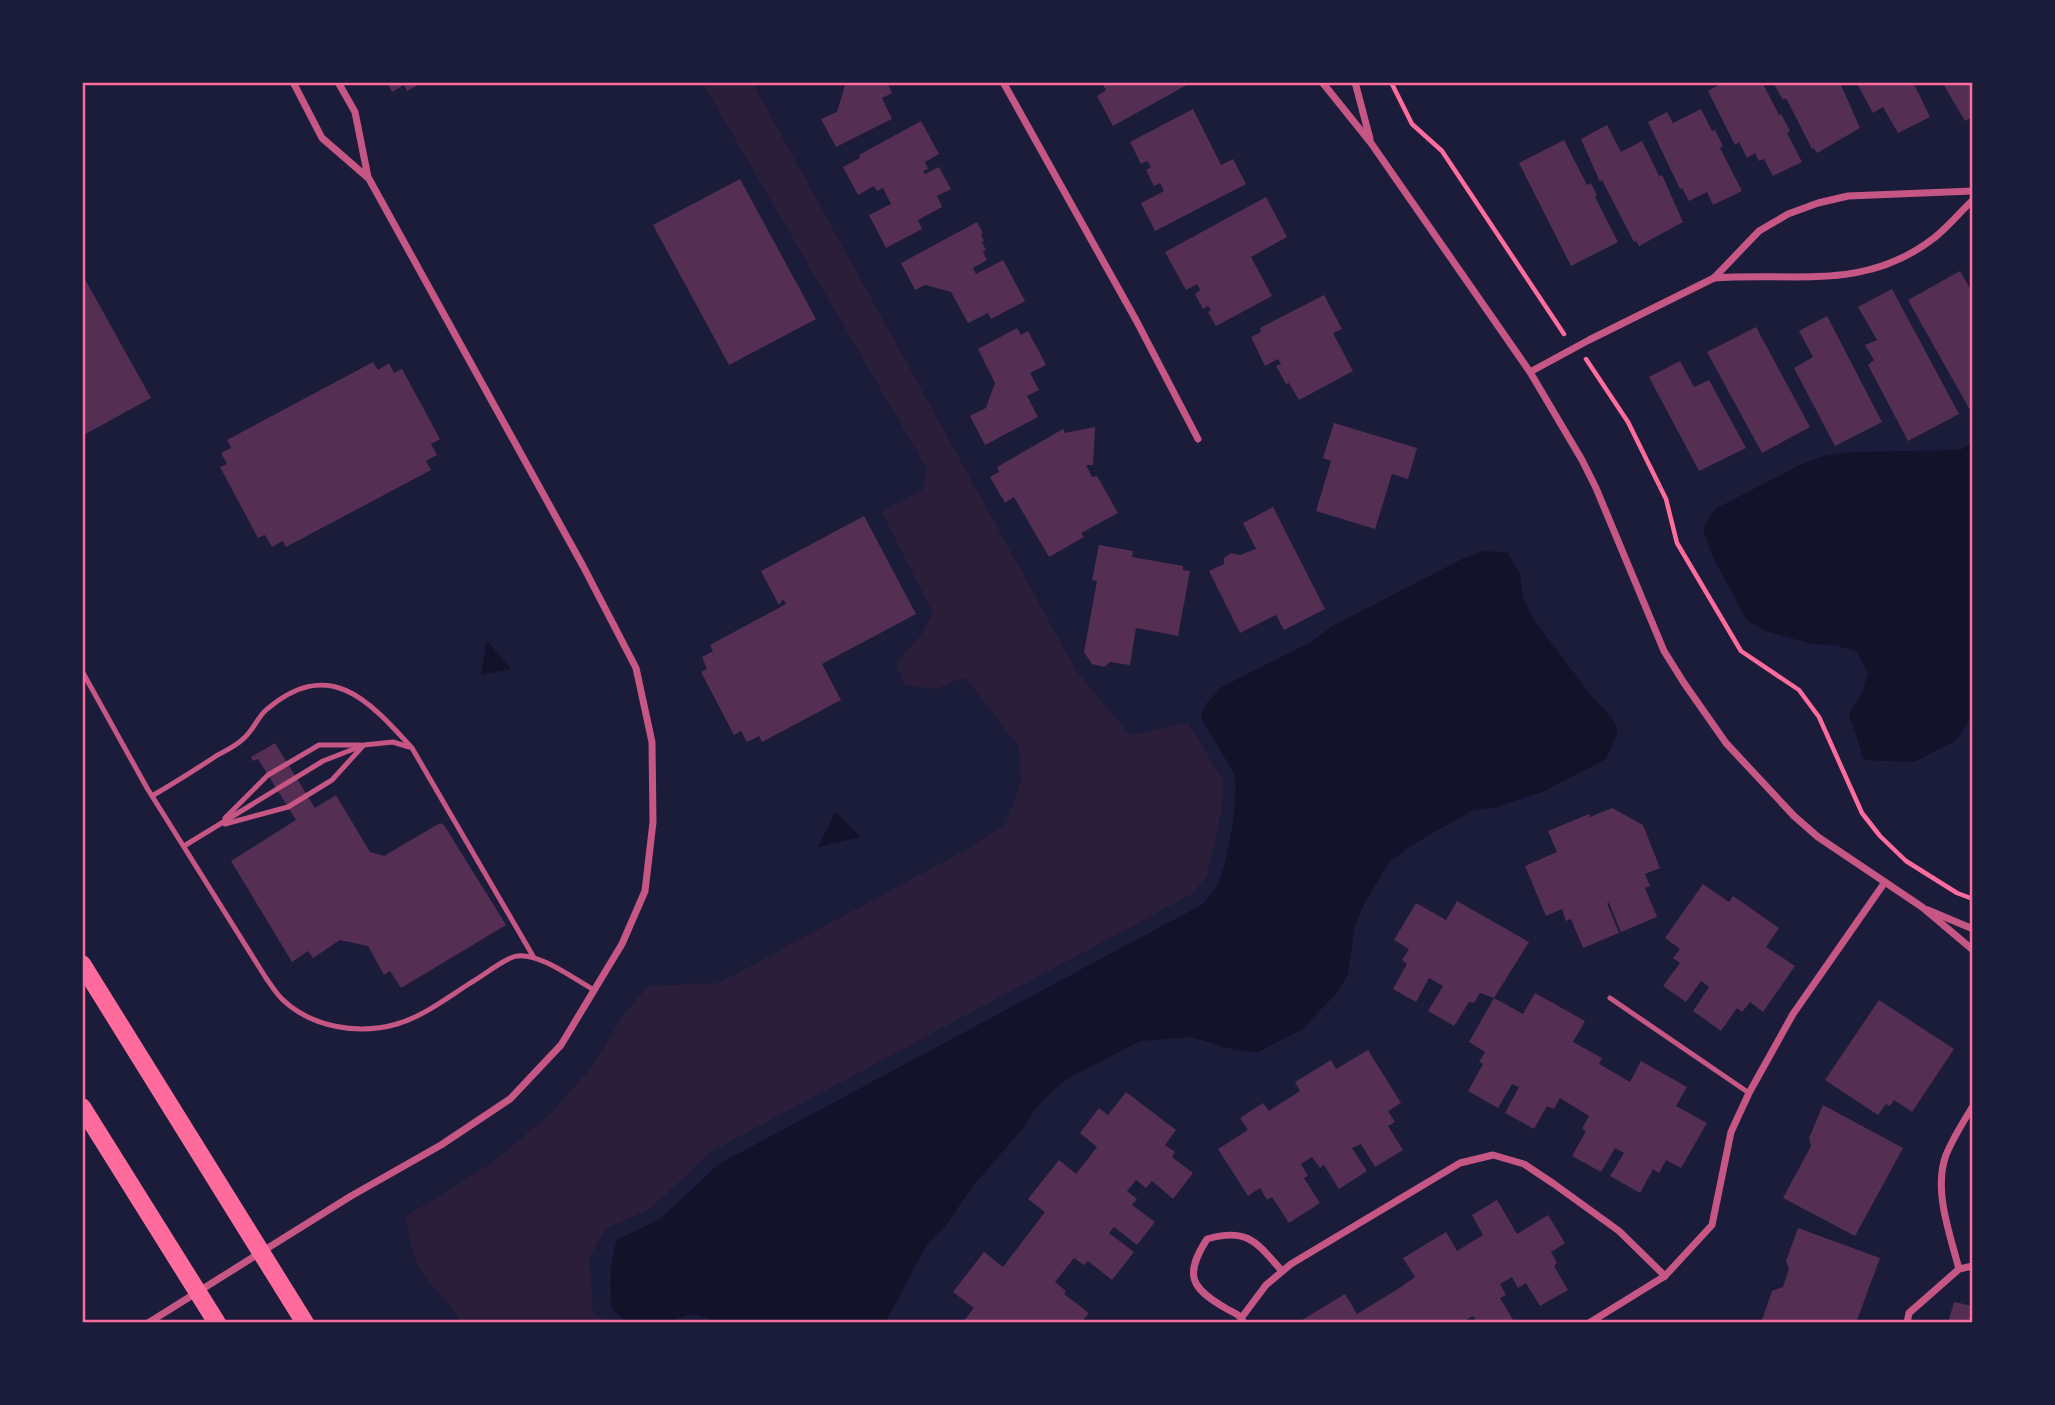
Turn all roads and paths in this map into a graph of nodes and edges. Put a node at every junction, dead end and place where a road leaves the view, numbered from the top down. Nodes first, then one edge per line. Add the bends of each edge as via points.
1 (293, 82) edge
2 (338, 82) edge
3 (1003, 82) edge
4 (1322, 82) edge
5 (1355, 82) edge
6 (1391, 82) edge
7 (1371, 143) junction
8 (368, 177) junction
9 (1973, 191) edge
10 (1973, 200) edge
11 (1714, 278) junction
12 (1559, 327) dead end
13 (1588, 362) dead end
14 (1531, 372) junction
15 (1198, 439) dead end
16 (82, 671) edge
17 (364, 745) junction
18 (412, 748) junction
19 (152, 796) junction
20 (218, 825) junction
21 (184, 846) junction
22 (1885, 882) junction
23 (1973, 899) edge
24 (1922, 907) junction
25 (1973, 929) edge
26 (1973, 950) edge
27 (533, 956) junction
28 (82, 964) edge
29 (594, 990) junction
30 (1610, 998) dead end
31 (1749, 1093) junction
32 (1973, 1106) edge
33 (82, 1107) edge
34 (261, 1252) junction
35 (1973, 1266) edge
36 (1959, 1269) junction
37 (1282, 1271) junction
38 (1665, 1276) junction
39 (198, 1292) junction
40 (1243, 1320) edge
41 (148, 1323) edge
42 (217, 1323) edge
43 (305, 1323) edge
44 (1589, 1323) edge
45 (1907, 1323) edge

1 - 8 street via 322,138
2 - 8 street via 355,113
3 - 15 street
4 - 7 street
5 - 7 street
6 - 12 path via 1412,124 1442,151
7 - 14 street
8 - 29 street via 636,668 652,743 653,822 645,891 622,944
9 - 11 street via 1847,196 1818,203 1759,231
10 - 11 street via 1935,237 1879,268 1813,278
11 - 14 street
13 - 23 path via 1628,422 1666,499 1677,542 1741,651 1799,690 1819,717 1862,813 1880,836 1906,861
14 - 22 street via 1583,460 1649,619 1684,683 1726,743 1794,816
16 - 19 lane
17 - 18 lane via 393,742
17 - 20 lane via 323,761
17 - 20 lane via 332,780 288,807
17 - 20 lane via 319,745 268,775
18 - 19 lane via 388,721 358,698 338,686 314,683 288,693 264,711 244,739
18 - 27 lane
19 - 21 lane
20 - 21 lane
21 - 27 lane via 266,978 282,999 318,1022 371,1029 398,1024 515,956
22 - 24 street
22 - 31 street via 1793,1014
24 - 25 street
24 - 26 street
27 - 29 lane
28 - 34 main road
29 - 34 street via 561,1045 510,1099
30 - 31 lane
31 - 38 street via 1731,1132 1712,1226
32 - 36 street via 1945,1157 1941,1189
33 - 39 main road
34 - 39 street
34 - 43 main road
35 - 36 street
36 - 45 street via 1909,1313
37 - 38 street via 1460,1163 1493,1155 1524,1164 1554,1184 1619,1231
37 - 40 street via 1266,1284
37 - 40 street via 1244,1235 1207,1239 1194,1260 1193,1275 1201,1290
38 - 44 street
39 - 41 street
39 - 42 main road

